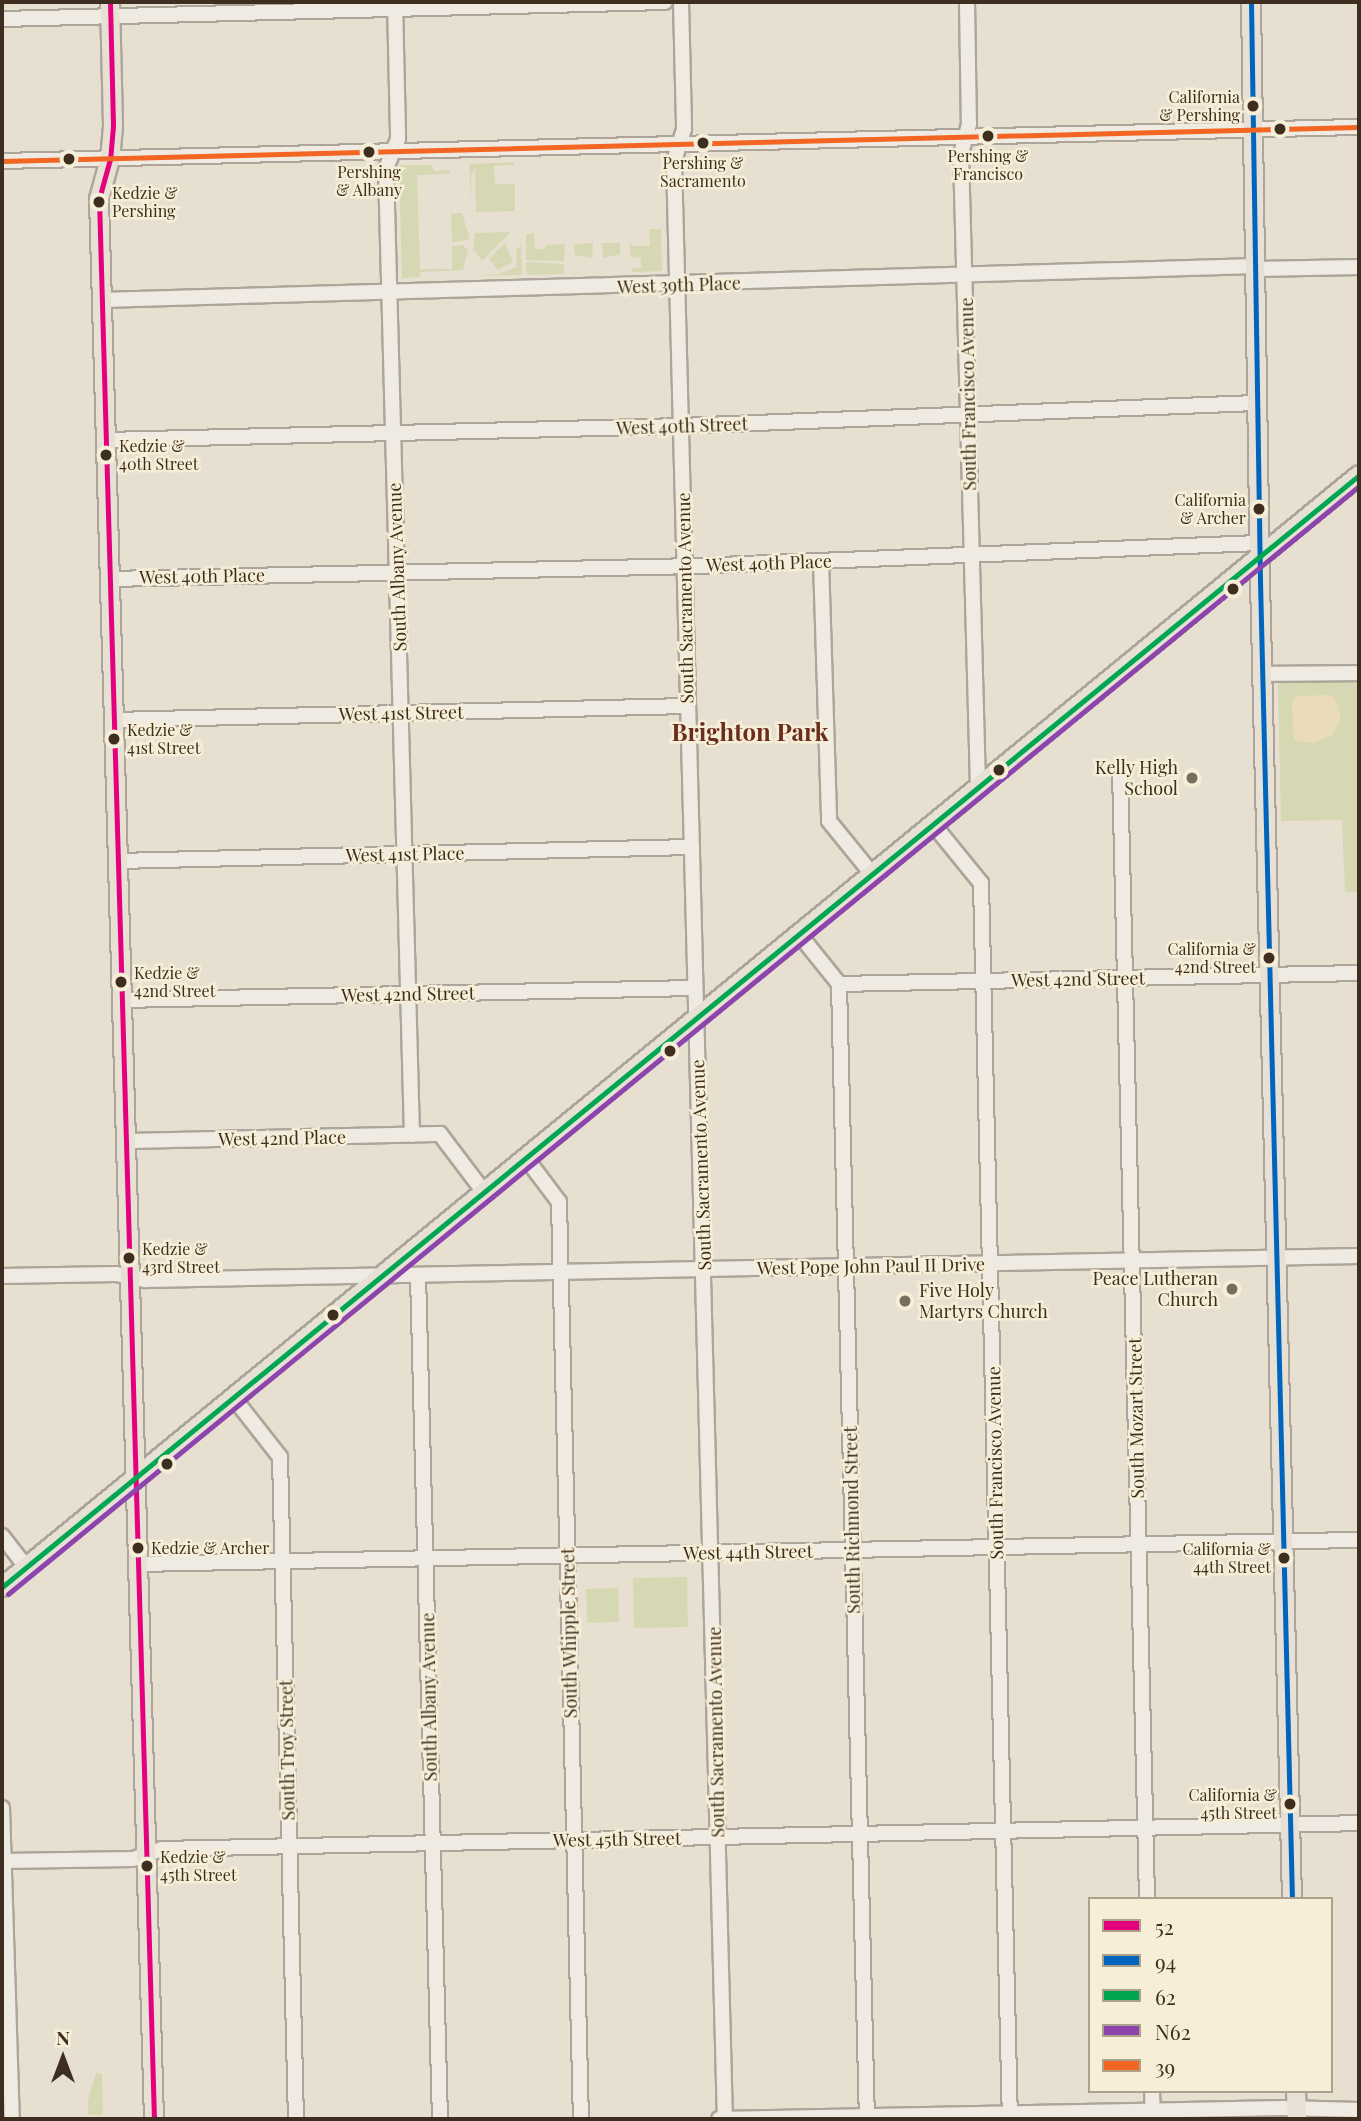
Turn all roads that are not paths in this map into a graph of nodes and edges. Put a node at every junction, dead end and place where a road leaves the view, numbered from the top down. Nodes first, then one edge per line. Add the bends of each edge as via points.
1 (665, 2) edge
2 (681, 2) edge
3 (967, 2) edge
4 (1251, 2) edge
5 (395, 5) edge
6 (110, 9) edge
7 (2, 19) edge
8 (1359, 127) edge
9 (1253, 129) junction
10 (966, 137) junction
11 (678, 144) junction
12 (394, 151) junction
13 (110, 159) junction
14 (2, 161) edge
15 (1359, 267) edge
16 (1255, 268) junction
17 (965, 276) junction
18 (677, 285) junction
19 (389, 293) junction
20 (102, 300) junction
21 (1257, 403) junction
22 (968, 415) junction
23 (681, 426) junction
24 (393, 434) junction
25 (106, 440) junction
26 (1359, 475) edge
27 (1260, 550) junction
28 (972, 555) junction
29 (821, 561) junction
30 (684, 566) junction
31 (397, 572) junction
32 (110, 579) junction
33 (1359, 673) edge
34 (1263, 674) junction
35 (688, 706) junction
36 (401, 713) junction
37 (114, 720) junction
38 (1121, 770) dead end
39 (978, 788) junction
40 (933, 824) junction
41 (692, 847) junction
42 (405, 854) junction
43 (118, 861) junction
44 (872, 874) junction
45 (799, 934) junction
46 (1359, 973) edge
47 (1270, 975) junction
48 (1125, 978) junction
49 (985, 981) junction
50 (839, 984) junction
51 (695, 988) junction
52 (409, 994) junction
53 (121, 1000) junction
54 (696, 1020) junction
55 (412, 1135) junction
56 (125, 1141) junction
57 (526, 1158) junction
58 (484, 1192) junction
59 (1359, 1256) edge
60 (1276, 1257) junction
61 (1132, 1260) junction
62 (991, 1263) junction
63 (846, 1266) junction
64 (704, 1269) junction
65 (560, 1272) junction
66 (382, 1275) junction
67 (418, 1275) junction
68 (2, 1276) edge
69 (128, 1277) junction
70 (233, 1397) junction
71 (134, 1479) junction
72 (2, 1536) edge
73 (1359, 1540) edge
74 (1283, 1541) junction
75 (1139, 1544) junction
76 (997, 1547) junction
77 (853, 1550) junction
78 (712, 1553) junction
79 (567, 1556) junction
80 (426, 1558) junction
81 (282, 1561) junction
82 (137, 1564) junction
83 (26, 1567) junction
84 (2, 1587) edge
85 (2, 1808) edge
86 (1359, 1823) edge
87 (1290, 1825) junction
88 (1146, 1828) junction
89 (1003, 1831) junction
90 (860, 1834) junction
91 (718, 1837) junction
92 (574, 1840) junction
93 (433, 1843) junction
94 (289, 1846) junction
95 (146, 1854) junction
96 (3, 1861) edge
97 (1147, 1897) edge
98 (1292, 1897) edge
99 (1152, 2093) edge
100 (1297, 2107) edge
101 (1359, 2110) edge
102 (1153, 2115) edge
103 (1010, 2116) edge
104 (867, 2118) edge
105 (12, 2119) edge
106 (154, 2119) edge
107 (296, 2119) edge
108 (440, 2119) edge
109 (581, 2119) edge
110 (719, 2119) edge
111 (724, 2119) edge

1 - 5 street
2 - 11 street, South Sacramento Avenue via 684,129
3 - 10 street, South Francisco Avenue
4 - 9 main road
5 - 6 street
5 - 12 street, South Albany Avenue via 398,139
6 - 7 street
6 - 13 main road
8 - 9 street
9 - 10 street
9 - 16 main road
10 - 11 street
10 - 17 street, South Francisco Avenue via 961,153
11 - 12 street
11 - 18 street, South Sacramento Avenue via 674,161
12 - 13 street
12 - 19 street, South Albany Avenue via 386,169
13 - 14 street
13 - 20 main road via 99,199
15 - 16 street, West 39th Place
16 - 17 street, West 39th Place
16 - 21 main road
17 - 18 street, West 39th Place
17 - 22 street, South Francisco Avenue
18 - 19 street, West 39th Place
18 - 23 street, South Sacramento Avenue
19 - 20 street, West 39th Place
19 - 24 street, South Albany Avenue
20 - 25 main road
21 - 22 street, West 40th Street
21 - 27 main road
22 - 23 street, West 40th Street
22 - 28 street, South Francisco Avenue
23 - 24 street, West 40th Street
23 - 30 street, South Sacramento Avenue
24 - 25 street, West 40th Street
24 - 31 street, South Albany Avenue
25 - 32 main road
26 - 27 main road
27 - 28 street, West 40th Place
27 - 34 main road
27 - 39 main road
28 - 29 street, West 40th Place
28 - 39 street, South Francisco Avenue
29 - 30 street, West 40th Place
29 - 44 street via 829,821
30 - 31 street, West 40th Place
30 - 35 street, South Sacramento Avenue
31 - 32 street, West 40th Place
31 - 36 street, South Albany Avenue
32 - 37 main road
33 - 34 street
34 - 47 main road
35 - 36 street, West 41st Street
35 - 41 street, South Sacramento Avenue
36 - 37 street, West 41st Street
36 - 42 street, South Albany Avenue
37 - 43 main road
38 - 48 street, South Mozart Street
39 - 40 main road
40 - 44 main road
40 - 49 street, South Francisco Avenue via 981,883
41 - 42 street, West 41st Place
41 - 51 street, South Sacramento Avenue
42 - 43 street, West 41st Place
42 - 52 street, South Albany Avenue
43 - 53 main road
44 - 45 main road
45 - 50 street
45 - 54 main road
46 - 47 street, West 42nd Street
47 - 48 street, West 42nd Street
47 - 60 main road
48 - 49 street, West 42nd Street
48 - 61 street, South Mozart Street
49 - 50 street, West 42nd Street
49 - 62 street, South Francisco Avenue
50 - 63 street, South Richmond Street
51 - 52 street, West 42nd Street
51 - 54 street, South Sacramento Avenue
52 - 53 street, West 42nd Street
52 - 55 street, South Albany Avenue
53 - 56 main road
54 - 57 main road
54 - 64 street, South Sacramento Avenue
55 - 56 street, West 42nd Place
55 - 58 street, West 42nd Place via 440,1134
56 - 69 main road
57 - 58 main road
57 - 65 street, South Whipple Street via 559,1202
58 - 66 main road
59 - 60 street, West Pope John Paul II Drive
60 - 61 street, West Pope John Paul II Drive
60 - 74 main road
61 - 62 street, West Pope John Paul II Drive
61 - 75 street, South Mozart Street
62 - 63 street, West Pope John Paul II Drive
62 - 76 street, South Francisco Avenue
63 - 64 street, West Pope John Paul II Drive
63 - 77 street, South Richmond Street
64 - 65 street, West Pope John Paul II Drive
64 - 78 street, South Sacramento Avenue
65 - 67 street, West Pope John Paul II Drive
65 - 79 street, South Whipple Street
66 - 67 street, West Pope John Paul II Drive
66 - 69 street, West Pope John Paul II Drive
66 - 70 main road
67 - 80 street, South Albany Avenue
68 - 69 street, West Pope John Paul II Drive
69 - 71 main road
70 - 71 main road
70 - 81 street, South Troy Street via 280,1457
71 - 82 main road
71 - 83 main road
72 - 83 street
73 - 74 street, West 44th Street
74 - 75 street, West 44th Street
74 - 87 main road
75 - 76 street, West 44th Street
75 - 88 street, South Mozart Street
76 - 77 street, West 44th Street
76 - 89 street, South Francisco Avenue
77 - 78 street, West 44th Street
77 - 90 street, South Richmond Street
78 - 79 street, West 44th Street
78 - 91 street, South Sacramento Avenue
79 - 80 street, West 44th Street
79 - 92 street, South Whipple Street
80 - 81 street, West 44th Street
80 - 93 street, South Albany Avenue
81 - 82 street, West 44th Street
81 - 94 street, South Troy Street
82 - 95 main road
83 - 84 main road
85 - 96 street
86 - 87 street, West 45th Street
87 - 88 street, West 45th Street
87 - 98 main road
88 - 89 street, West 45th Street
88 - 97 street, South Mozart Street
89 - 90 street, West 45th Street
89 - 103 street, South Francisco Avenue
90 - 91 street, West 45th Street
90 - 104 street, South Richmond Street
91 - 92 street, West 45th Street
91 - 111 street, South Sacramento Avenue
92 - 93 street, West 45th Street
92 - 109 street, South Whipple Street
93 - 94 street, West 45th Street
93 - 108 street, South Albany Avenue
94 - 95 street, West 45th Street via 162,1849
94 - 107 street, South Troy Street
95 - 96 street, West 45th Street via 133,1859
95 - 106 main road
96 - 105 street
99 - 102 street
100 - 101 street
100 - 102 street
102 - 103 street
103 - 104 street
104 - 111 street
110 - 111 street

